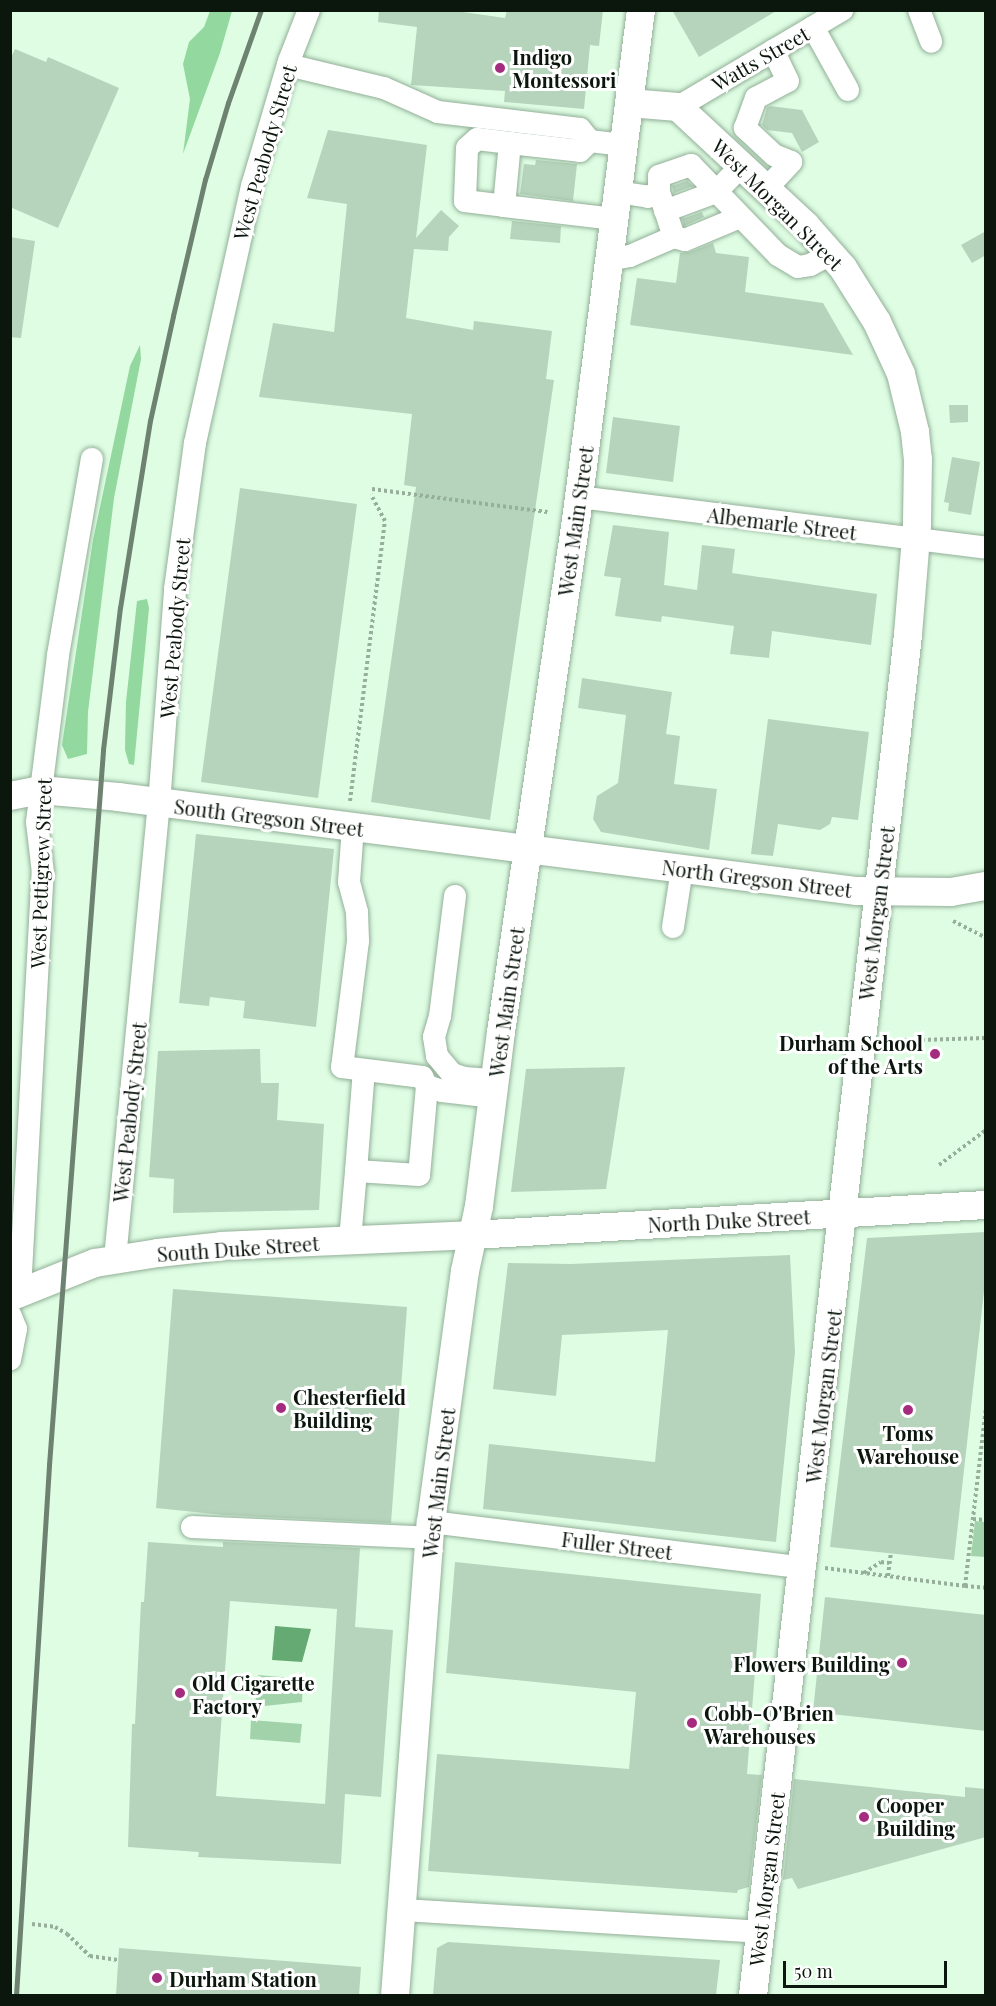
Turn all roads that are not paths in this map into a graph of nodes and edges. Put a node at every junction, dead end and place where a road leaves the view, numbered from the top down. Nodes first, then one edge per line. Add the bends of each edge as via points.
1 (309, 10) edge
2 (640, 10) edge
3 (842, 10) edge
4 (919, 10) edge
5 (813, 27) junction
6 (931, 42) dead end
7 (773, 50) junction
8 (288, 65) junction
9 (848, 90) dead end
10 (629, 103) junction
11 (678, 107) junction
12 (590, 141) junction
13 (510, 143) junction
14 (624, 145) junction
15 (741, 166) junction
16 (766, 189) junction
17 (716, 192) junction
18 (662, 201) junction
19 (504, 206) junction
20 (616, 206) junction
21 (740, 217) junction
22 (674, 237) junction
23 (831, 254) junction
24 (609, 260) junction
25 (92, 459) dead end
26 (579, 497) junction
27 (916, 540) junction
28 (986, 548) edge
29 (40, 790) junction
30 (10, 796) edge
31 (159, 804) junction
32 (351, 818) junction
33 (528, 850) junction
34 (682, 869) junction
35 (986, 886) edge
36 (879, 892) junction
37 (455, 896) dead end
38 (673, 927) dead end
39 (364, 1070) junction
40 (427, 1086) junction
41 (494, 1089) junction
42 (356, 1171) junction
43 (986, 1205) edge
44 (844, 1213) junction
45 (473, 1235) junction
46 (350, 1240) junction
47 (115, 1259) junction
48 (14, 1300) edge
49 (10, 1359) edge
50 (192, 1527) dead end
51 (431, 1530) junction
52 (812, 1568) junction
53 (402, 1910) junction
54 (760, 1932) junction
55 (395, 1995) edge
56 (753, 1995) edge

1 - 8 street, West Peabody Street
2 - 10 main road, West Main Street
3 - 5 street, Watts Street
4 - 6 street
5 - 7 street, Watts Street
5 - 9 street
7 - 11 street, Watts Street
7 - 16 street via 788,81 756,98 745,128 774,154 791,162
8 - 12 street via 384,88 438,112 580,129
8 - 31 street, West Peabody Street via 252,186 197,433 175,588
10 - 11 main road
10 - 14 main road, West Main Street
11 - 15 main road, West Morgan Street
12 - 13 street via 580,151
12 - 14 street
13 - 19 street
13 - 19 street via 477,139 467,148 465,201
14 - 20 main road, West Main Street
15 - 16 main road, West Morgan Street
15 - 17 street
16 - 23 main road, West Morgan Street
17 - 18 street
17 - 18 street via 691,165 659,176
17 - 21 street
18 - 20 street via 648,197
18 - 22 street
19 - 20 street
20 - 24 main road, West Main Street
21 - 22 street via 685,240
21 - 23 street via 778,255 798,267
22 - 24 street via 630,256
23 - 27 main road, West Morgan Street via 877,322 901,374 918,459
24 - 26 main road, West Main Street
25 - 29 street, West Pettigrew Street via 58,655
26 - 27 street, Albemarle Street
26 - 33 main road, West Main Street
27 - 28 street, Albemarle Street
27 - 36 main road, West Morgan Street
29 - 30 main road, South Gregson Street
29 - 31 main road, South Gregson Street
29 - 48 street, West Pettigrew Street via 37,822 43,873
31 - 32 main road, South Gregson Street
31 - 47 street, West Peabody Street
32 - 33 main road, South Gregson Street
32 - 39 street via 350,882 358,941 342,1067
33 - 34 main road, North Gregson Street
33 - 41 main road, West Main Street
34 - 36 main road, North Gregson Street
34 - 38 street
35 - 36 main road, North Gregson Street via 951,892
36 - 44 main road, West Morgan Street
37 - 41 street via 434,1037 437,1056 452,1074
39 - 40 street via 423,1077
39 - 42 street
40 - 41 street via 442,1091
40 - 42 street via 419,1175
41 - 45 main road, West Main Street
42 - 46 street
43 - 44 main road, North Duke Street
44 - 45 main road, North Duke Street
44 - 52 main road, West Morgan Street
45 - 46 main road, South Duke Street
45 - 51 main road, West Main Street
46 - 47 main road, South Duke Street via 222,1246
47 - 48 main road, South Duke Street via 64,1273
48 - 49 street, West Pettigrew Street via 16,1329
50 - 51 street, Fuller Street
51 - 52 street, Fuller Street
51 - 53 main road, West Main Street
52 - 54 main road, West Morgan Street
53 - 54 street
53 - 55 main road, West Main Street
54 - 56 main road, West Morgan Street

